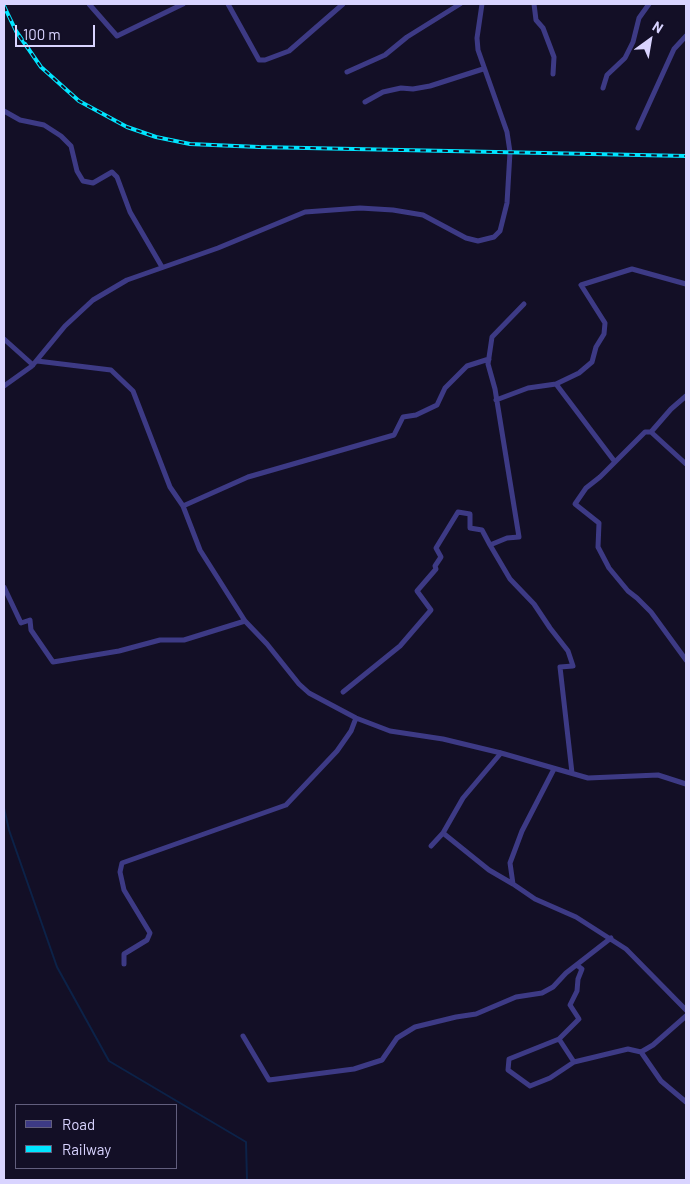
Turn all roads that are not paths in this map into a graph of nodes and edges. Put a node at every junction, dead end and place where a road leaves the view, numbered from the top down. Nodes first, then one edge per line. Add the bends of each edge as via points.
1 (89, 4) edge
2 (183, 4) edge
3 (228, 4) edge
4 (343, 4) edge
5 (460, 4) edge
6 (482, 4) edge
7 (534, 4) edge
8 (649, 4) edge
9 (686, 36) edge
10 (484, 69) junction
11 (347, 72) dead end
12 (553, 74) dead end
13 (603, 88) dead end
14 (365, 102) dead end
15 (4, 110) edge
16 (638, 128) dead end
17 (162, 267) junction
18 (686, 284) edge
19 (524, 304) dead end
20 (4, 339) edge
21 (43, 354) junction
22 (489, 359) junction
23 (35, 363) junction
24 (47, 364) junction
25 (556, 384) junction
26 (4, 386) edge
27 (686, 396) edge
28 (496, 400) junction
29 (651, 432) junction
30 (615, 462) junction
31 (686, 464) edge
32 (183, 506) junction
33 (490, 545) junction
34 (4, 586) edge
35 (245, 621) junction
36 (686, 660) edge
37 (343, 692) dead end
38 (356, 718) junction
39 (501, 753) junction
40 (554, 769) junction
41 (572, 773) junction
42 (686, 784) edge
43 (443, 833) junction
44 (431, 846) dead end
45 (513, 884) junction
46 (611, 938) junction
47 (124, 964) dead end
48 (578, 966) junction
49 (686, 1010) edge
50 (686, 1016) edge
51 (243, 1036) dead end
52 (559, 1039) junction
53 (641, 1052) junction
54 (574, 1062) junction
55 (686, 1102) edge

1 - 2 street via 117,36
3 - 4 street via 259,60 289,50
5 - 11 street via 407,37 385,55
6 - 10 street via 477,38
7 - 12 street via 536,20 543,28 554,57
8 - 13 street via 639,18 634,42 625,58 607,75
9 - 16 street via 674,49
10 - 14 street via 430,86 383,92
10 - 17 street via 507,132 510,152 505,212 500,230 494,236 478,241 466,238 423,215 408,212 360,208 326,210 295,215 218,248
15 - 17 street via 20,120 44,125 61,136 71,146 83,181 93,183 112,172 117,177 130,212
17 - 21 street via 127,280 93,300 65,326
18 - 25 street via 632,269 581,285 605,323 604,334 592,362 579,373
19 - 22 street via 492,337
20 - 23 street
21 - 23 street
21 - 24 street
22 - 28 street
22 - 32 street via 468,366 444,388 437,405 416,415 403,416 394,435 248,477
23 - 24 street
23 - 26 street
24 - 32 street via 110,370 128,384 138,398 170,486
25 - 28 street via 528,388
25 - 30 street
27 - 29 street
28 - 33 street via 519,537
29 - 30 street via 645,432
29 - 31 street
30 - 36 street via 586,488 575,504 599,523 598,547 610,568 628,591 651,612
32 - 35 street via 200,550
33 - 37 street via 482,530 470,528 470,514 458,512 436,548 441,557 436,569 417,591 431,610 400,646
33 - 41 street via 510,579 534,604 568,651 573,666 560,667
34 - 35 street via 21,623 30,620 31,630 53,662 160,640 184,640
35 - 38 street via 309,693
38 - 39 street via 390,731
38 - 47 street via 337,751 286,804 122,863 120,872 124,890 150,933 147,940 124,954
39 - 40 street
39 - 43 street via 463,798
40 - 41 street
40 - 45 street via 522,831 510,863
41 - 42 street via 588,778 658,775
43 - 44 street
43 - 45 street via 489,870
45 - 46 street via 535,899 576,917
46 - 48 street
46 - 49 street
48 - 51 street via 542,993 516,996 476,1014 415,1027 397,1038 382,1060 354,1069 269,1080
48 - 52 street via 582,969 570,1005 579,1019
50 - 53 street
52 - 54 street
52 - 54 street via 509,1059 508,1070 530,1086 550,1078
53 - 54 street via 628,1049
53 - 55 street via 661,1081

